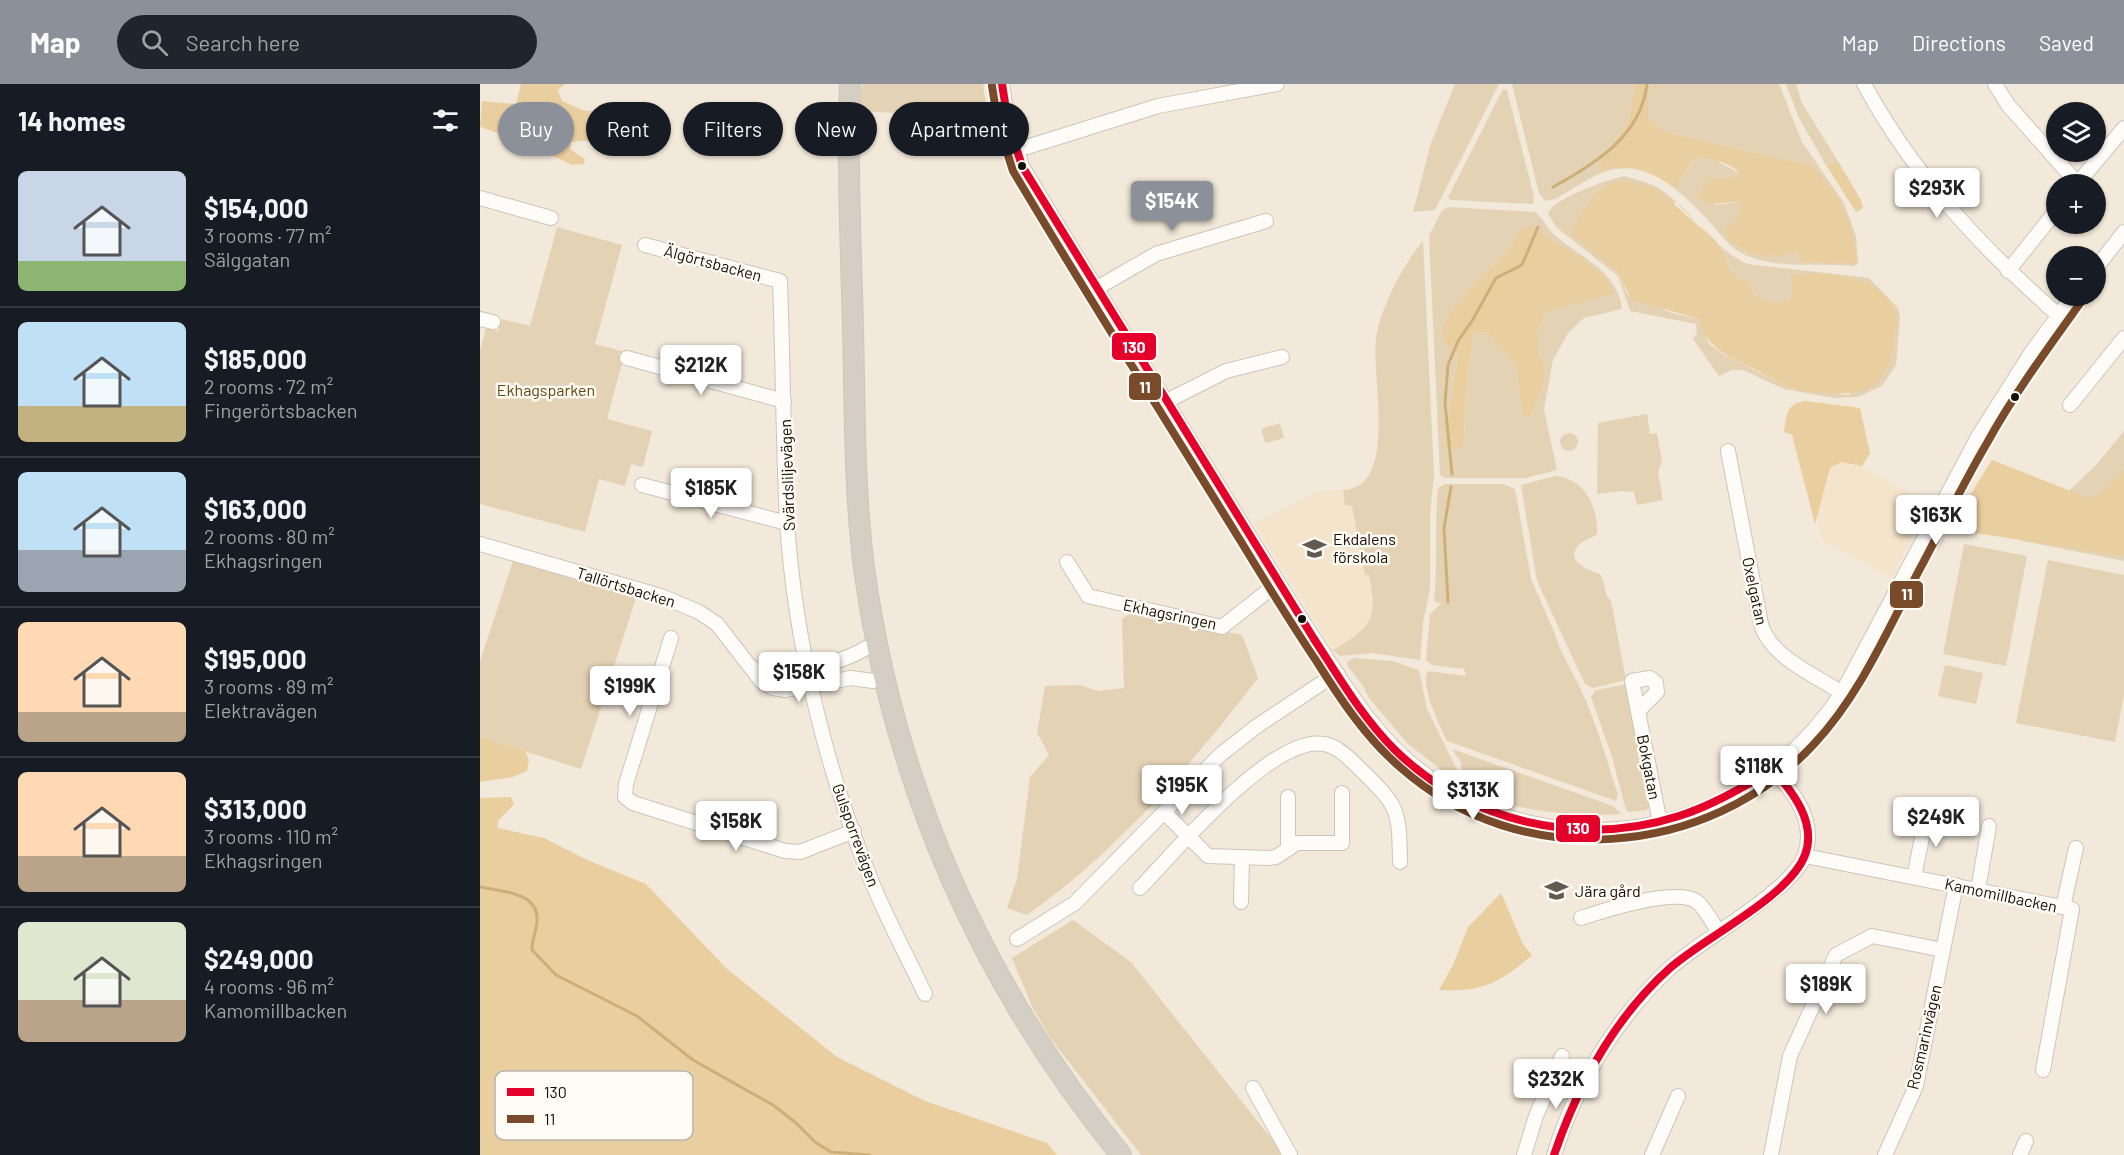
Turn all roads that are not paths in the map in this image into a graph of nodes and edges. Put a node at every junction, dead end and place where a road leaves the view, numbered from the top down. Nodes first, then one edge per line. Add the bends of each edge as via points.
1 (840, 84) edge
2 (850, 84) edge
3 (1002, 84) edge
4 (1277, 84) edge
5 (1864, 84) edge
6 (1995, 84) edge
7 (1005, 102) edge
8 (2124, 128) edge
9 (1029, 146) edge
10 (1018, 156) edge
11 (2068, 174) edge
12 (2085, 174) edge
13 (480, 198) edge
14 (551, 218) dead end
15 (1266, 221) dead end
16 (2046, 224) edge
17 (2124, 232) edge
18 (645, 244) dead end
19 (2106, 255) edge
20 (2008, 271) junction
21 (780, 281) joint
22 (1097, 288) junction
23 (2065, 306) edge
24 (2058, 315) junction
25 (2124, 338) edge
26 (1282, 357) dead end
27 (627, 358) dead end
28 (784, 401) junction
29 (1167, 401) junction
30 (2070, 405) dead end
31 (1728, 451) dead end
32 (642, 485) dead end
33 (787, 523) junction
34 (480, 544) edge
35 (1067, 562) dead end
36 (1278, 583) junction
37 (671, 638) dead end
38 (866, 648) junction
39 (750, 667) junction
40 (809, 668) junction
41 (1337, 673) junction
42 (873, 681) junction
43 (812, 684) junction
44 (1842, 693) junction
45 (1638, 711) dead end
46 (1773, 770) junction
47 (1342, 793) dead end
48 (1288, 797) dead end
49 (1164, 812) junction
50 (1927, 813) dead end
51 (1661, 823) junction
52 (1989, 826) dead end
53 (854, 831) junction
54 (1189, 837) junction
55 (2076, 848) dead end
56 (1288, 849) junction
57 (1805, 856) junction
58 (1242, 857) junction
59 (1400, 862) dead end
60 (1914, 877) junction
61 (1956, 885) junction
62 (1140, 888) dead end
63 (1978, 890) junction
64 (1242, 902) dead end
65 (2063, 907) junction
66 (1581, 918) dead end
67 (1718, 931) junction
68 (1017, 939) dead end
69 (1943, 950) junction
70 (925, 994) dead end
71 (1562, 1056) dead end
72 (2043, 1070) dead end
73 (1253, 1088) dead end
74 (1678, 1096) dead end
75 (2026, 1141) dead end
76 (1107, 1155) edge
77 (1121, 1155) edge
78 (1290, 1155) edge
79 (1524, 1155) edge
80 (1554, 1155) edge
81 (1652, 1155) edge
82 (1771, 1155) edge
83 (1885, 1155) edge
84 (2020, 1155) edge

1 - 38 highway via 846,498
2 - 77 highway via 858,501 871,612 893,715 924,816 983,948 1041,1047
3 - 7 street
4 - 9 street via 1158,105
5 - 20 street via 1940,198
6 - 11 street via 2008,105
8 - 12 street
10 - 22 street
13 - 14 street
15 - 22 street via 1156,254
16 - 20 street
17 - 19 street
18 - 21 street, Älgörtsbacken
20 - 24 street
21 - 28 street, Svärdsliljevägen
22 - 29 street
23 - 24 street
24 - 44 street via 1979,435
25 - 30 street
26 - 29 street via 1226,371
27 - 28 street
28 - 33 street, Svärdsliljevägen
29 - 36 street
31 - 44 street, Oxelgatan via 1766,638 1776,649
32 - 33 street
33 - 40 street, Svärdsliljevägen
34 - 39 street, Tallörtsbacken via 661,596 690,608 717,624
35 - 36 street, Ekhagsringen via 1088,596 1222,627
36 - 41 street
37 - 53 street via 625,797 785,851 800,852
38 - 40 street via 849,658
38 - 42 highway
39 - 40 street via 769,674
39 - 43 street, Tallörtsbacken via 773,688 785,690
40 - 43 street, Gulsporrevägen
41 - 49 street via 1220,755
41 - 51 street via 1367,718 1395,750 1424,774 1488,811 1566,830 1628,829
42 - 43 street, Tallörtsbacken via 851,678
42 - 76 highway via 901,782 955,916 1021,1036
43 - 53 street, Gulsporrevägen via 827,748
44 - 46 street via 1807,740
45 - 51 street, Bokgatan
46 - 51 street via 1702,810
46 - 57 street via 1795,796 1805,817
47 - 56 street via 1342,843 1297,843
48 - 56 street
49 - 54 street
49 - 68 street via 1075,903
50 - 60 street
52 - 63 street
53 - 70 street, Gulsporrevägen via 874,887
54 - 58 street via 1208,856
54 - 59 street via 1258,771 1294,748 1325,744 1350,759 1392,802 1399,827
54 - 62 street
55 - 65 street
56 - 58 street via 1276,857
57 - 60 street, Kamomillbacken
57 - 67 street via 1785,883
58 - 64 street
60 - 61 street, Kamomillbacken
61 - 63 street, Kamomillbacken
61 - 69 street, Rosmarinvägen
63 - 65 street, Kamomillbacken
65 - 72 street, Kamomillbacken via 2072,909
66 - 67 street via 1682,896 1697,901
67 - 80 street via 1671,968 1629,1012 1602,1049 1572,1105
69 - 82 street via 1872,936 1836,955 1790,1056
69 - 83 street, Rosmarinvägen via 1916,1086
71 - 79 street
73 - 78 street
74 - 81 street
75 - 84 street

